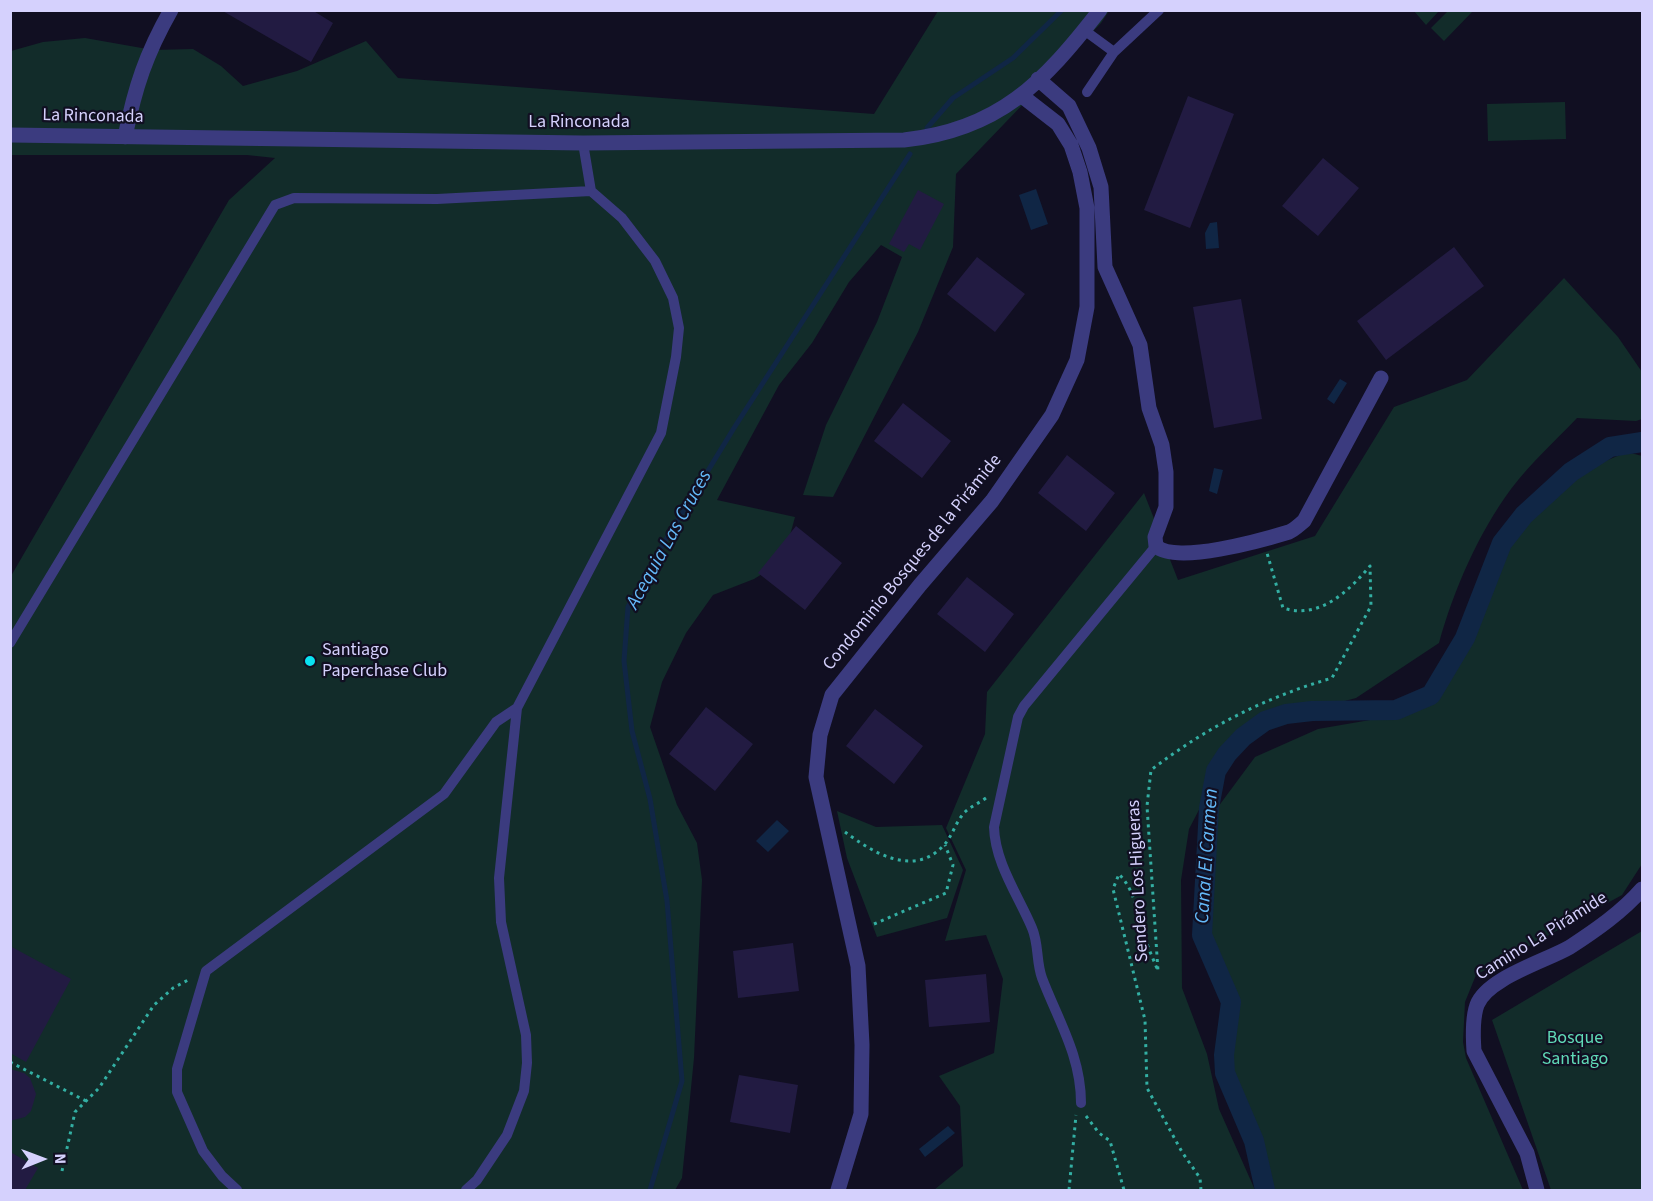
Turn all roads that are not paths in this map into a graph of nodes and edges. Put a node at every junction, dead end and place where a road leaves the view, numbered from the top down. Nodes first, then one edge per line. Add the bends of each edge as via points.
1 (171, 10) edge
2 (1100, 10) edge
3 (1159, 10) edge
4 (1084, 30) junction
5 (1113, 52) junction
6 (1038, 79) junction
7 (1087, 93) dead end
8 (1022, 96) junction
9 (10, 135) edge
10 (125, 137) junction
11 (583, 143) junction
12 (591, 190) junction
13 (1381, 378) dead end
14 (1156, 546) junction
15 (10, 644) edge
16 (517, 708) junction
17 (1642, 889) edge
18 (1081, 1103) road end
19 (237, 1191) edge
20 (466, 1191) edge
21 (838, 1191) edge
22 (1537, 1191) edge

1 - 10 street via 134,90
2 - 4 street, La Rinconada
3 - 5 lane
4 - 5 lane
4 - 6 street, La Rinconada
5 - 7 lane
6 - 8 street, La Rinconada
6 - 14 street via 1069,106 1089,148 1101,187 1105,267 1140,345 1149,408 1166,472 1166,507 1155,537
8 - 11 street, La Rinconada via 969,127 904,140
8 - 21 street, Condominio Bosques de la Pirámide via 1058,124 1071,145 1080,172 1087,208 1087,307 1077,360 1052,415 992,501 832,695 823,725 816,777 858,966 862,1045 861,1114
9 - 10 street, La Rinconada
10 - 11 street, La Rinconada
11 - 12 lane
12 - 15 lane via 436,200 294,198 275,205
12 - 16 lane via 622,218 655,261 673,298 679,328 676,357 662,433
13 - 14 street via 1304,521 1291,531 1217,549 1176,554 1162,552
14 - 18 lane via 1024,706 1018,717 994,827 994,843 1033,931 1041,975 1075,1055
16 - 19 lane via 496,722 444,795 206,971 177,1069 177,1092 203,1151
16 - 20 lane via 499,878 501,922 526,1035 527,1063 524,1091 507,1135
17 - 22 street, Camino La Pirámide via 1588,935 1519,971 1486,993 1477,1004 1474,1051 1527,1153

